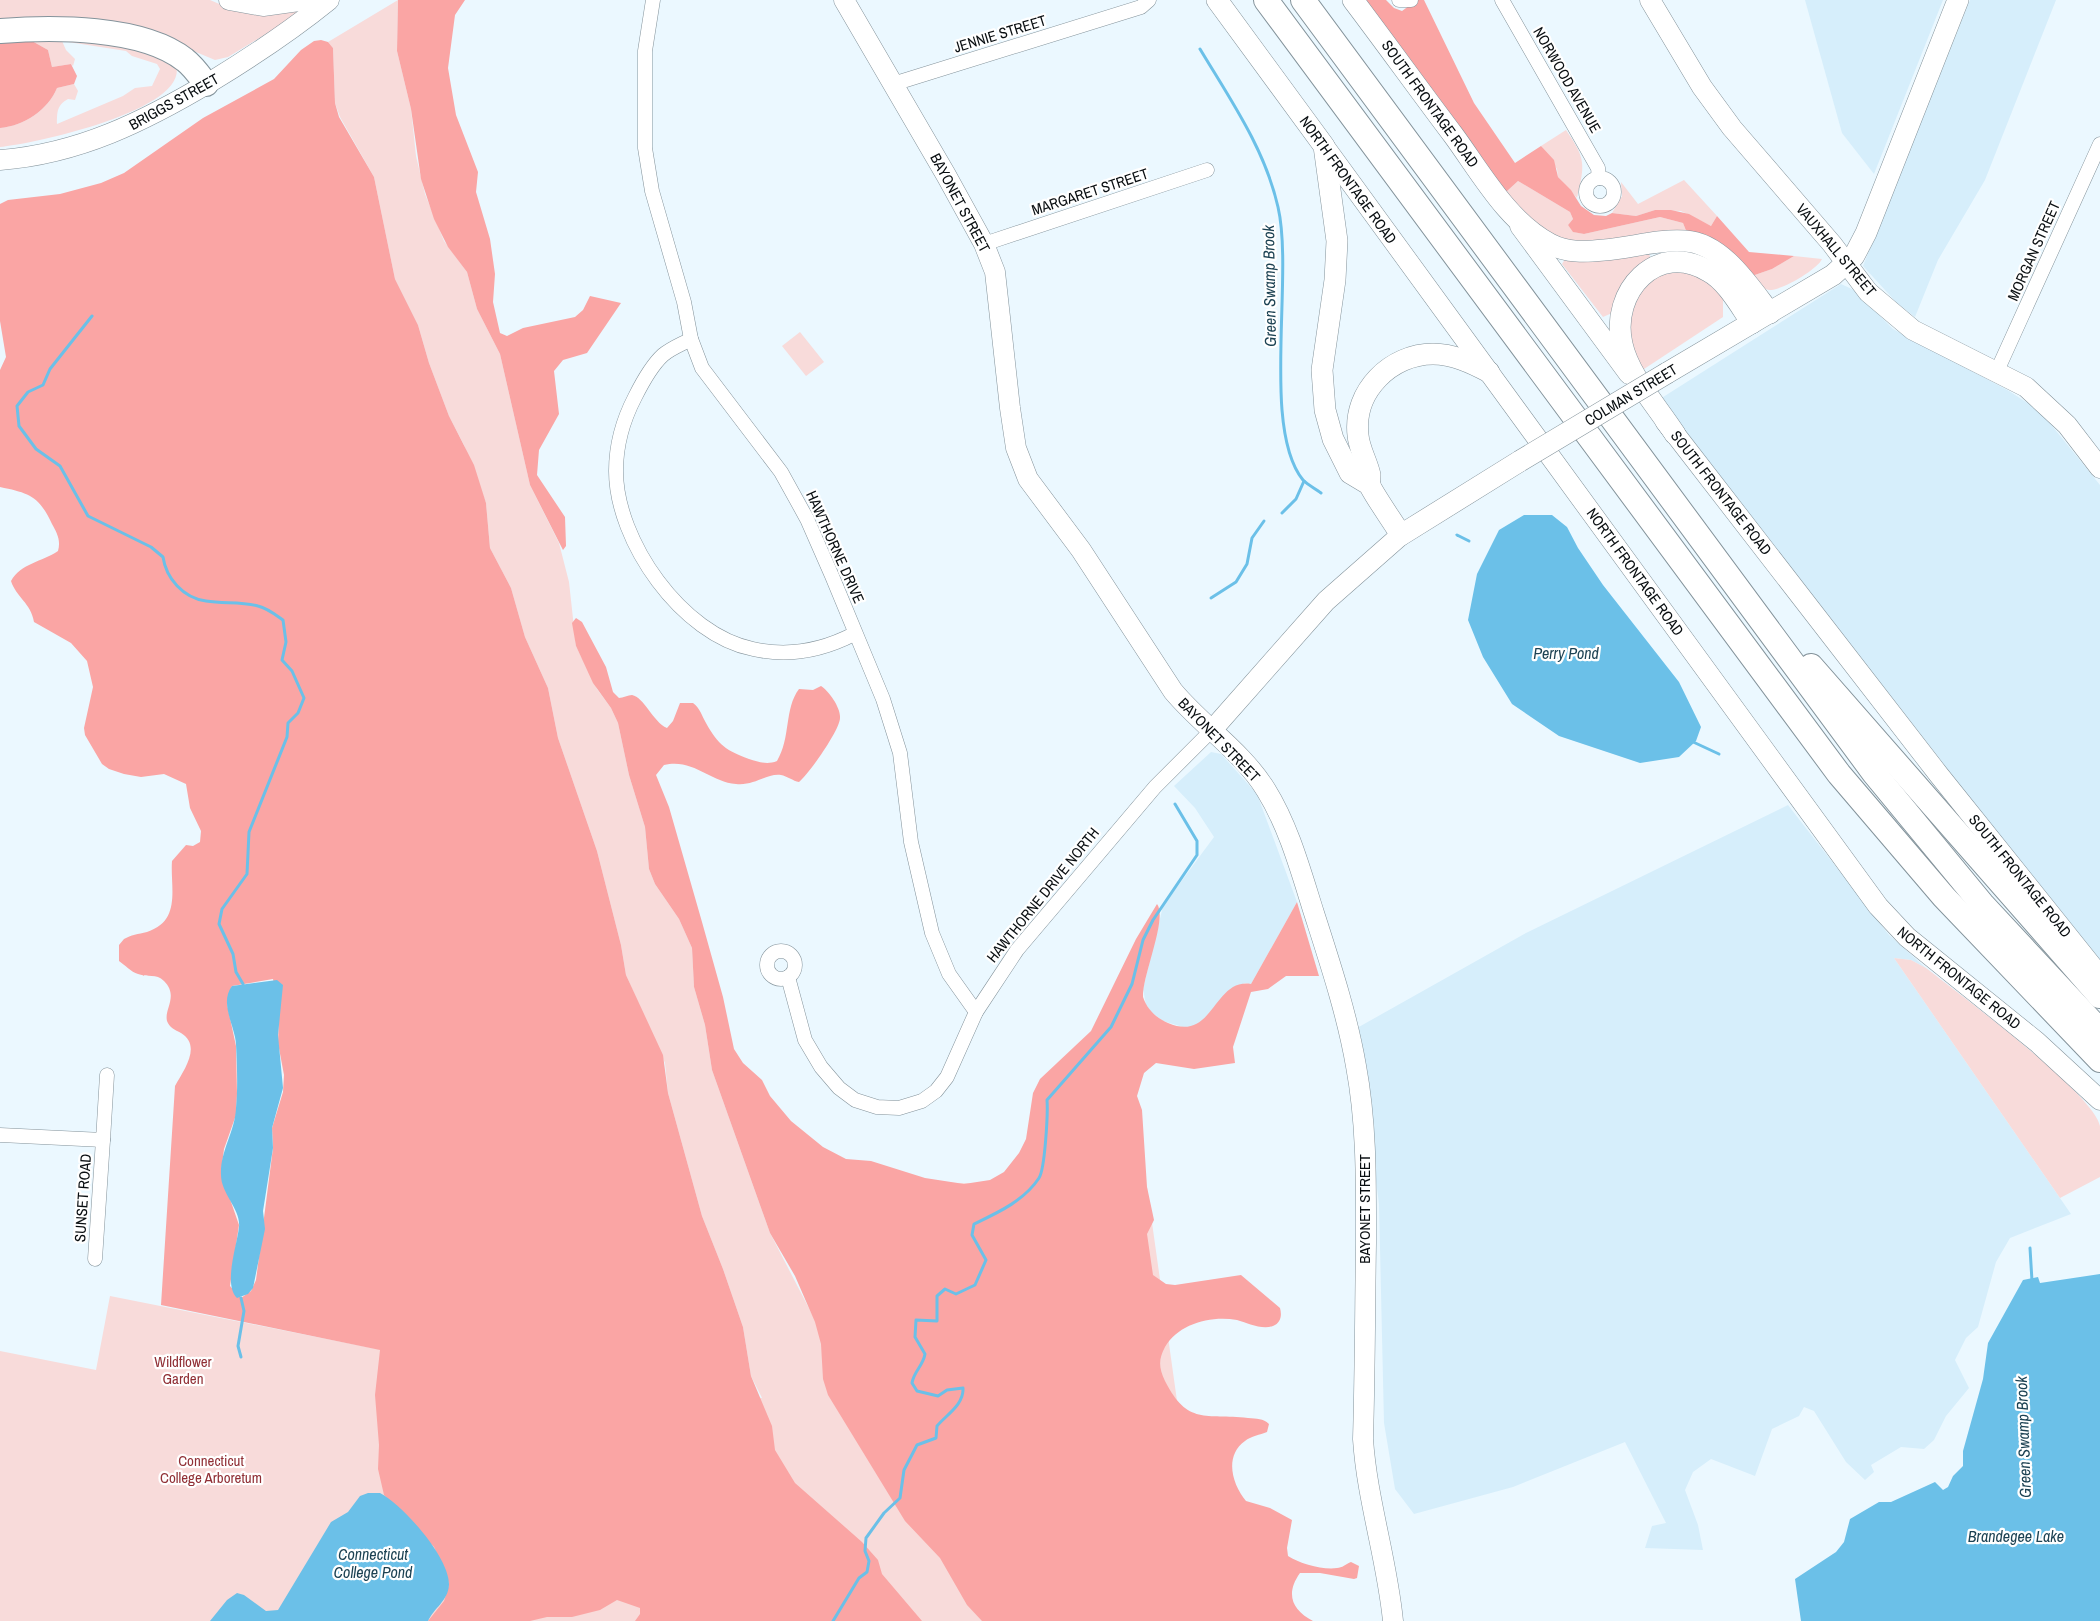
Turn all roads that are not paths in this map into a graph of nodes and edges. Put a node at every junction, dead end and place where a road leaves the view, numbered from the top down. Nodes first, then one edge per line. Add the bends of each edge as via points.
1 (230, 0) edge
2 (306, 0) edge
3 (329, 0) edge
4 (654, 0) edge
5 (844, 0) edge
6 (1149, 0) edge
7 (1217, 0) edge
8 (1266, 0) edge
9 (1303, 0) edge
10 (1353, 0) edge
11 (1400, 0) edge
12 (1411, 0) edge
13 (1502, 0) edge
14 (1650, 0) edge
15 (1958, 0) edge
16 (0, 31) edge
17 (206, 84) junction
18 (893, 84) junction
19 (2100, 144) edge
20 (1324, 146) junction
21 (0, 160) edge
22 (1207, 170) dead end
23 (1599, 178) dead end
24 (1502, 201) junction
25 (984, 244) junction
26 (1846, 264) junction
27 (1761, 318) junction
28 (691, 339) junction
29 (1997, 371) junction
30 (1490, 372) junction
31 (1675, 434) junction
32 (2100, 468) edge
33 (1370, 485) junction
34 (1401, 535) junction
35 (1718, 563) junction
36 (854, 634) junction
37 (1213, 729) junction
38 (2100, 976) edge
39 (788, 977) dead end
40 (2100, 996) edge
41 (976, 1012) junction
42 (2100, 1031) edge
43 (2100, 1060) edge
44 (107, 1075) dead end
45 (2100, 1100) edge
46 (0, 1135) edge
47 (103, 1140) junction
48 (95, 1259) dead end
49 (1393, 1621) edge

1 - 2 street via 263,6
3 - 17 street, BRIGGS STREET via 292,29
4 - 28 street, HAWTHORNE DRIVE via 645,51 645,148 652,191
5 - 18 street, BAYONET STREET
6 - 18 street, JENNIE STREET via 1141,7
7 - 20 main road, NORTH FRONTAGE ROAD
8 - 43 highway via 1833,767 1944,897
9 - 35 highway
10 - 24 main road, SOUTH FRONTAGE ROAD
11 - 12 street
13 - 23 street, NORWOOD AVENUE via 1598,168
14 - 26 street, VAUXHALL STREET via 1702,87 1732,128
15 - 26 main road, COLMAN STREET via 1866,233
16 - 17 highway via 78,28 133,39 176,54
17 - 21 street, BRIGGS STREET via 110,136 57,151
18 - 25 street, BAYONET STREET
19 - 29 street, MORGAN STREET
20 - 30 street, NORTH FRONTAGE ROAD
20 - 33 main road via 1337,241 1322,370 1325,410 1333,439 1350,472
22 - 25 street, MARGARET STREET
24 - 27 main road via 1539,236 1565,250 1590,252 1682,241 1700,244 1733,268
24 - 31 street, SOUTH FRONTAGE ROAD
25 - 37 street, BAYONET STREET via 995,272 1016,448 1028,479 1081,550 1173,691
26 - 27 main road, COLMAN STREET via 1825,281
26 - 29 street, VAUXHALL STREET via 1868,292 1913,330
27 - 31 main road via 1718,279 1696,265 1673,263 1656,267 1629,289 1621,310 1620,335 1625,354
27 - 34 main road, COLMAN STREET, bridge
28 - 36 street, HAWTHORNE DRIVE via 702,368 757,438 807,519
28 - 36 street via 663,355 642,384 626,413 618,441 616,472 622,506 646,565 668,595 693,618 750,649 780,653 810,650
29 - 32 street, VAUXHALL STREET via 2046,404
30 - 33 main road via 1455,357 1434,354 1407,358 1379,376 1364,400 1358,429
30 - 45 street, NORTH FRONTAGE ROAD via 1878,906 1907,937 2030,1035
31 - 38 street, SOUTH FRONTAGE ROAD
33 - 34 main road
34 - 37 street, COLMAN STREET via 1326,601
35 - 40 highway via 1757,596 1806,660
35 - 42 highway via 1898,804 2002,926
36 - 41 street, HAWTHORNE DRIVE via 883,699 900,753 911,842 932,933 950,974
37 - 41 street, HAWTHORNE DRIVE NORTH via 1155,787 1029,934
37 - 49 street, BAYONET STREET via 1253,773 1279,815 1328,957 1357,1066 1366,1166 1365,1473 1389,1577
39 - 41 street, HAWTHORNE DRIVE NORTH via 801,1028 817,1061 844,1092 874,1107 909,1106 936,1091 950,1072
44 - 47 street, SUNSET ROAD
46 - 47 street, SUNSET ROAD
47 - 48 street, SUNSET ROAD

